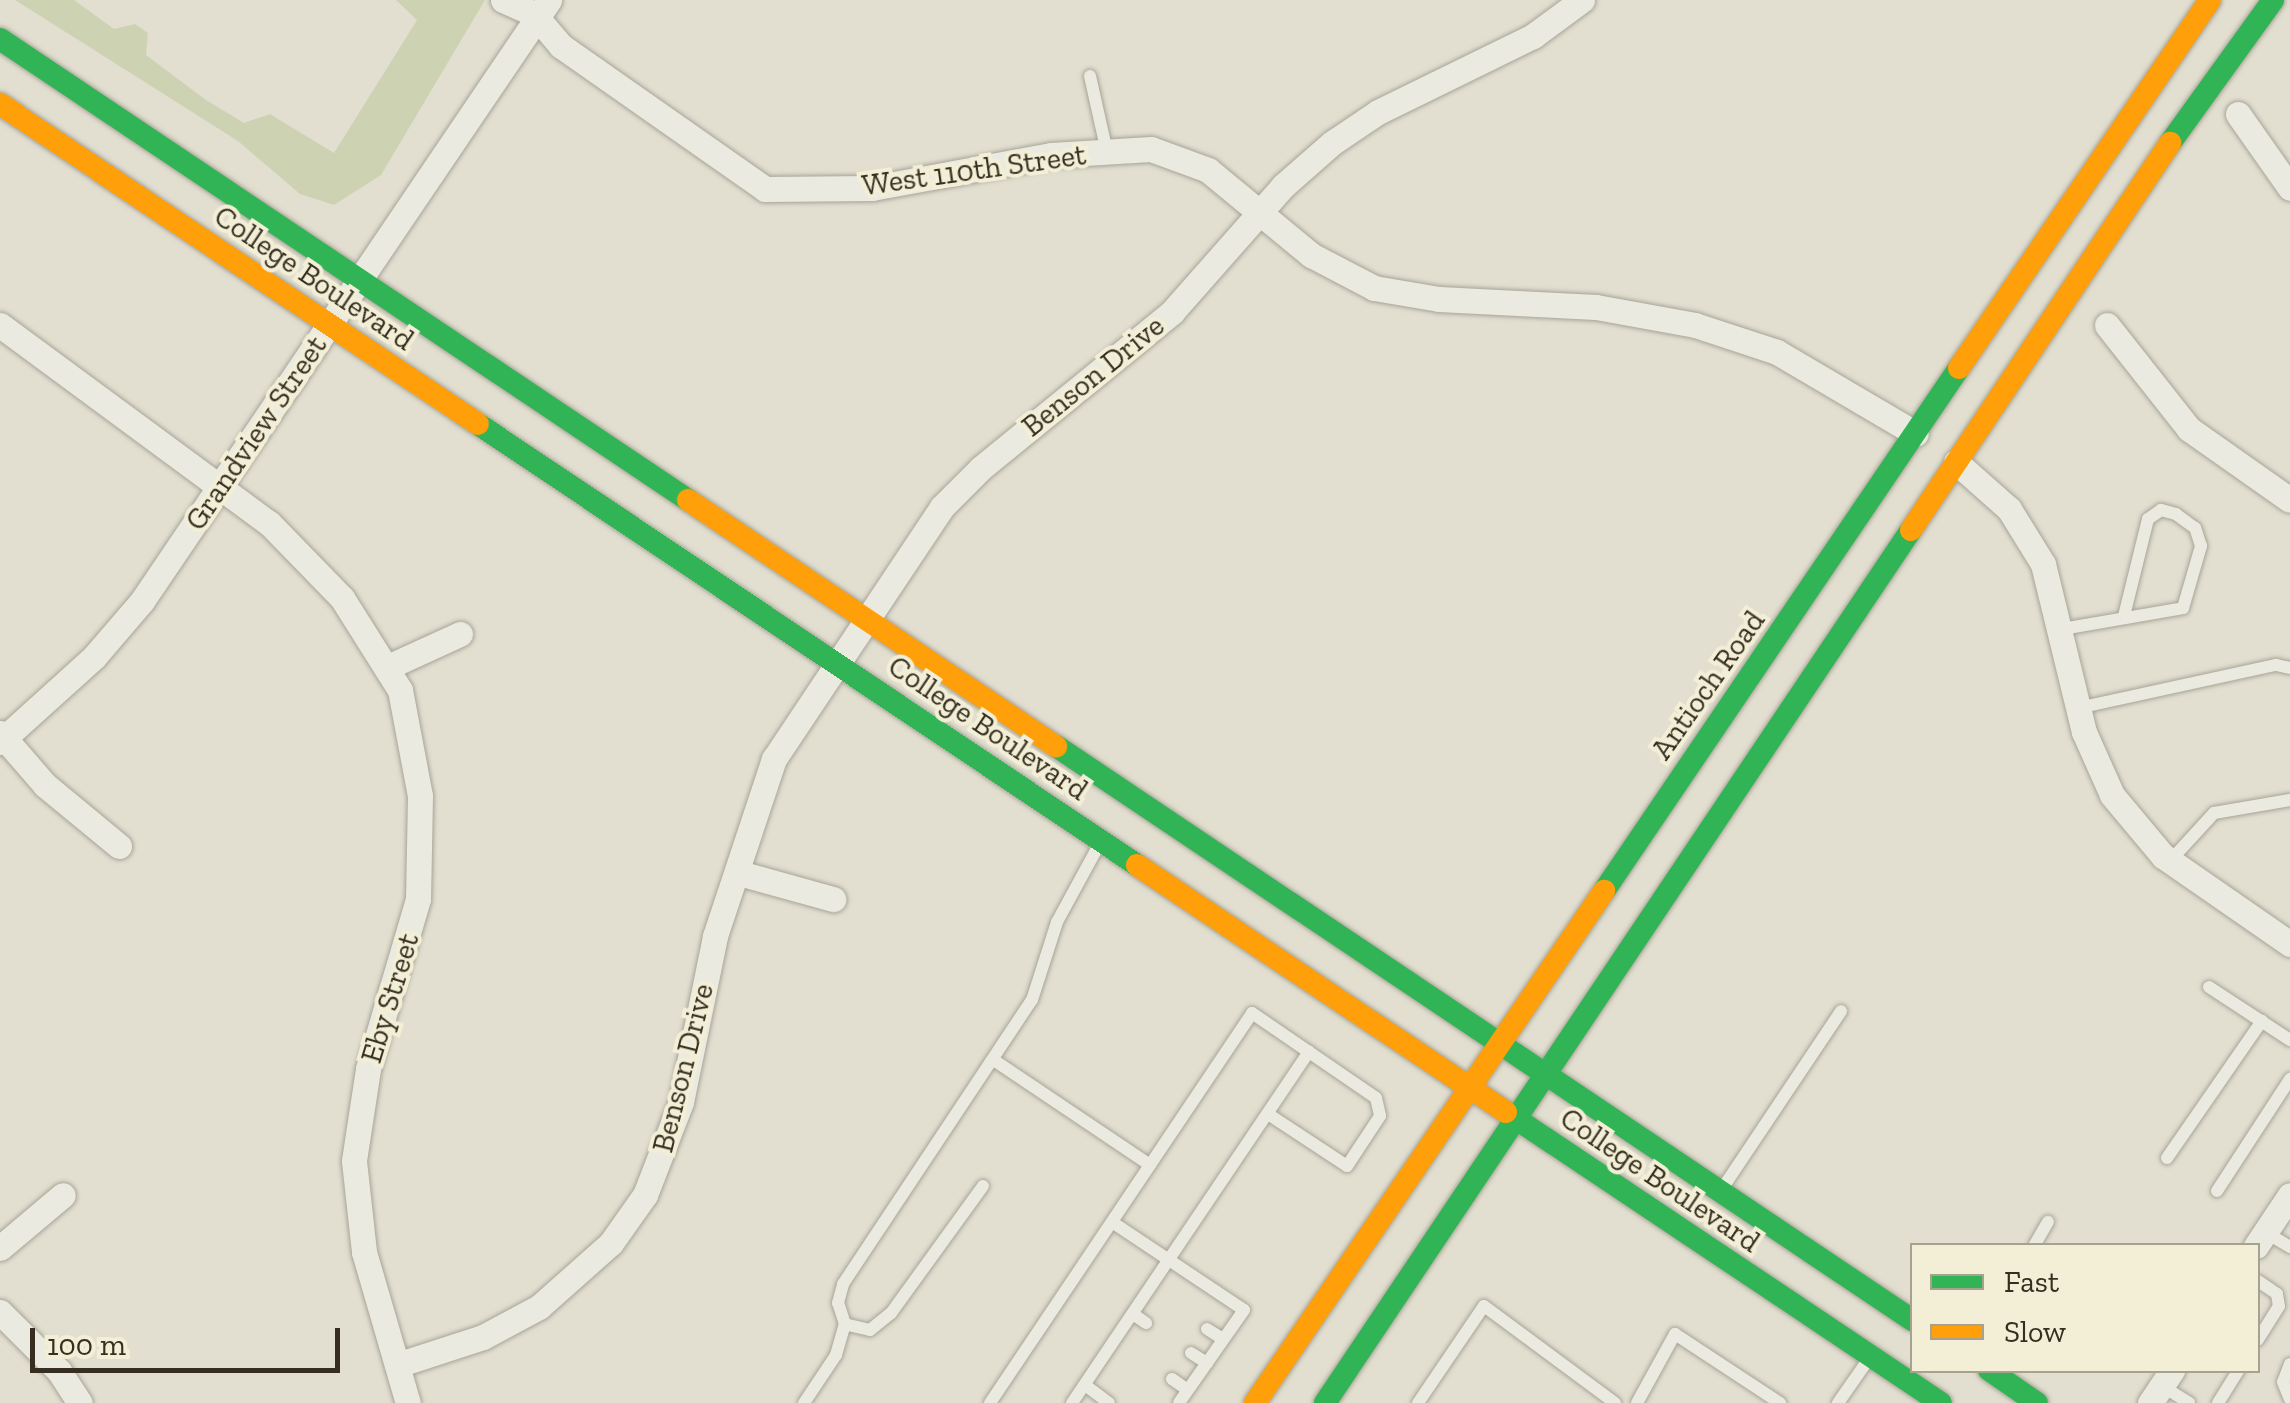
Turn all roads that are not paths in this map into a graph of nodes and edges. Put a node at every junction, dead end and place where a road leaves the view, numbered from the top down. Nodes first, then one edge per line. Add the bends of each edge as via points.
1 (503, 0) edge
2 (1582, 0) edge
3 (2210, 0) edge
4 (2274, 0) edge
5 (541, 7) edge
6 (0, 39) edge
7 (1090, 76) dead end
8 (0, 104) edge
9 (2238, 114) dead end
10 (1107, 152) junction
11 (2290, 188) edge
12 (1259, 214) junction
13 (358, 279) junction
14 (328, 324) junction
15 (0, 325) edge
16 (2107, 325) dead end
17 (1980, 339) junction
18 (1916, 434) junction
19 (1956, 462) junction
20 (220, 486) junction
21 (2290, 500) edge
22 (1896, 554) junction
23 (2124, 616) junction
24 (863, 618) junction
25 (2062, 628) junction
26 (460, 634) dead end
27 (834, 661) junction
28 (390, 666) junction
29 (2290, 668) edge
30 (2078, 708) junction
31 (2, 738) edge
32 (2290, 800) edge
33 (1101, 840) junction
34 (119, 846) dead end
35 (2170, 861) junction
36 (738, 873) junction
37 (832, 899) dead end
38 (2290, 944) edge
39 (2209, 987) dead end
40 (1841, 1011) dead end
41 (2262, 1022) junction
42 (2290, 1040) edge
43 (1500, 1043) junction
44 (1309, 1052) junction
45 (995, 1061) junction
46 (1547, 1075) junction
47 (2290, 1080) edge
48 (1469, 1088) junction
49 (1268, 1114) junction
50 (1517, 1120) junction
51 (2168, 1158) dead end
52 (1150, 1165) junction
53 (983, 1186) dead end
54 (1721, 1191) junction
55 (2217, 1191) dead end
56 (64, 1195) dead end
57 (2290, 1195) edge
58 (2048, 1222) dead end
59 (1115, 1224) junction
60 (2261, 1238) edge
61 (2036, 1243) edge
62 (2290, 1247) edge
63 (0, 1248) edge
64 (1170, 1260) junction
65 (2260, 1282) edge
66 (2279, 1306) junction
67 (0, 1312) edge
68 (1133, 1314) junction
69 (1910, 1319) edge
70 (2290, 1322) edge
71 (1146, 1323) dead end
72 (845, 1324) junction
73 (1207, 1328) dead end
74 (2260, 1337) edge
75 (1223, 1339) junction
76 (1191, 1353) dead end
77 (1870, 1356) junction
78 (1206, 1364) junction
79 (2290, 1364) edge
80 (397, 1365) junction
81 (1992, 1373) edge
82 (2236, 1373) edge
83 (1172, 1379) dead end
84 (1085, 1386) junction
85 (2161, 1387) edge
86 (1188, 1390) junction
87 (2290, 1399) edge
88 (80, 1403) edge
89 (408, 1403) edge
90 (804, 1403) edge
91 (990, 1403) edge
92 (1072, 1403) edge
93 (1110, 1403) edge
94 (1179, 1403) edge
95 (1255, 1403) edge
96 (1325, 1403) edge
97 (1418, 1403) edge
98 (1615, 1403) edge
99 (1637, 1403) edge
100 (1780, 1403) edge
101 (1838, 1403) edge
102 (1941, 1403) edge
103 (2037, 1403) edge
104 (2190, 1403) edge
105 (2218, 1403) edge

1 - 5 street, West 110th Street
2 - 12 street, Benson Drive via 1504,53 1378,112 1302,168
3 - 17 main road, Antioch Road
4 - 19 main road via 2232,52
5 - 10 street, West 110th Street via 562,46 765,189 872,188 1051,155
5 - 13 street, Grandview Street
6 - 13 main road, College Boulevard
7 - 10 lane
8 - 14 main road, College Boulevard
9 - 11 street
10 - 12 street, West 110th Street via 1151,149 1208,170
12 - 18 street, West 110th Street via 1337,271 1374,288 1439,299 1612,309 1726,333 1843,386
12 - 24 street, Benson Drive via 1172,312 942,508
13 - 14 street, Grandview Street
13 - 24 main road, College Boulevard
14 - 20 street, Grandview Street
14 - 27 main road, College Boulevard
15 - 20 street
16 - 21 street via 2190,428
17 - 18 main road, Antioch Road
17 - 19 main road via 1982,372 1950,432
18 - 22 main road via 1915,476 1890,521
18 - 43 main road, Antioch Road
19 - 22 main road
19 - 25 street via 2024,528 2044,564
20 - 28 street via 308,558
20 - 31 street, Grandview Street via 106,643
22 - 46 main road
23 - 23 lane via 2182,608 2201,546 2195,528 2176,514 2161,510 2148,519
23 - 25 lane
24 - 27 street, Benson Drive
24 - 43 main road, College Boulevard
25 - 30 street
26 - 28 street
27 - 33 main road, College Boulevard
27 - 36 street, Benson Drive via 774,759 744,835
28 - 80 street, Eby Street via 420,796 422,851 404,960 359,1109 354,1161 364,1252
29 - 30 lane via 2276,665
30 - 35 street via 2112,795
31 - 34 street
32 - 35 lane via 2214,813
33 - 45 lane via 1057,922 1032,1000
33 - 48 main road, College Boulevard
35 - 38 street
36 - 37 street
36 - 80 street, Benson Drive via 715,936 681,1102 645,1195 611,1242 539,1307 482,1337
39 - 41 lane
40 - 54 lane
41 - 42 lane
41 - 51 lane
43 - 46 main road, College Boulevard
43 - 48 main road, Antioch Road
44 - 49 lane
44 - 49 lane via 1376,1098 1380,1116 1347,1166
44 - 52 lane via 1252,1013
45 - 52 lane
45 - 72 lane via 843,1284 838,1303
46 - 50 main road
46 - 54 main road, College Boulevard
47 - 55 lane
48 - 50 main road, College Boulevard
48 - 95 main road, Antioch Road
49 - 64 lane
50 - 77 main road, College Boulevard
50 - 96 main road
52 - 59 lane
53 - 72 lane via 891,1313 870,1330
54 - 69 main road, College Boulevard
56 - 63 street
57 - 60 street
58 - 61 lane
59 - 64 lane
59 - 91 lane
60 - 62 lane
64 - 68 lane via 1156,1293
64 - 75 lane via 1244,1310
65 - 66 lane via 2277,1294
66 - 70 lane
66 - 74 lane
67 - 88 street via 59,1370
68 - 71 lane
68 - 84 lane via 1122,1344
72 - 90 lane via 836,1355
73 - 75 lane
75 - 78 lane
76 - 78 lane
77 - 101 lane
77 - 102 main road, College Boulevard
78 - 86 lane
79 - 87 lane via 2283,1382
80 - 89 street, Eby Street
81 - 103 main road
82 - 105 lane
83 - 86 lane
84 - 92 lane
84 - 93 lane
85 - 104 lane
86 - 94 lane
97 - 98 lane via 1484,1306
99 - 100 lane via 1675,1334

